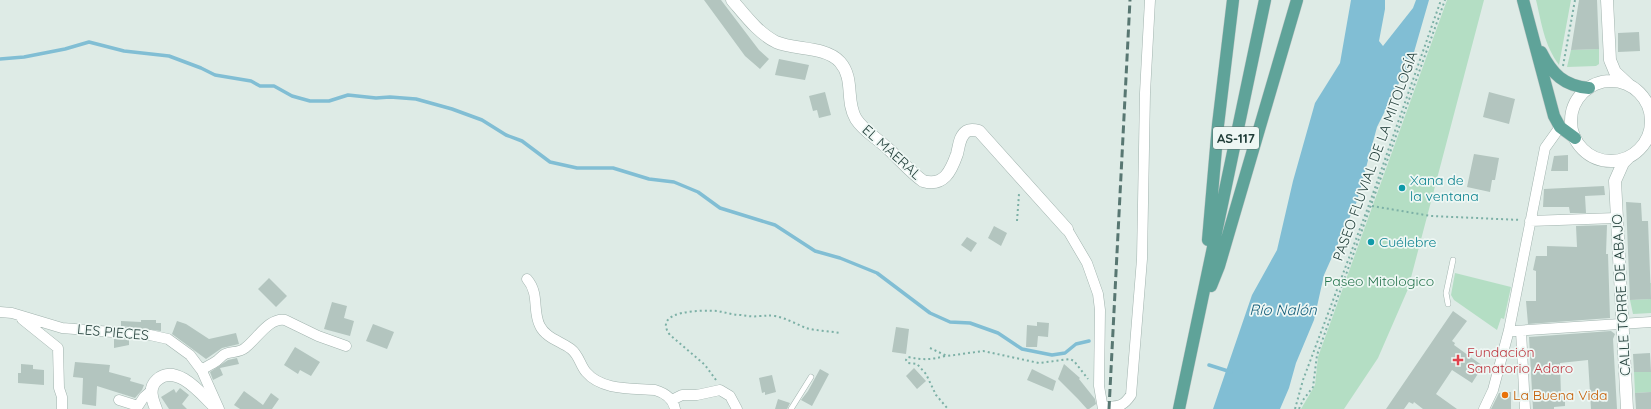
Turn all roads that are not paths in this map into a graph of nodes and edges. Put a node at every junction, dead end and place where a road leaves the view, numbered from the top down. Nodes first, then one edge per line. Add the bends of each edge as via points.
1 (732, 0) edge
2 (1150, 0) edge
3 (1233, 0) edge
4 (1265, 0) edge
5 (1297, 0) edge
6 (1523, 0) edge
7 (1607, 0) edge
8 (1534, 39) junction
9 (1610, 60) junction
10 (1593, 86) junction
11 (1630, 86) junction
12 (1647, 100) edge
13 (1651, 121) edge
14 (1560, 127) junction
15 (1575, 138) junction
16 (1629, 156) junction
17 (1596, 158) junction
18 (1615, 181) junction
19 (1616, 218) junction
20 (1530, 220) junction
21 (1067, 229) joint
22 (1453, 260) dead end
23 (1208, 276) junction
24 (527, 279) dead end
25 (1448, 304) dead end
26 (0, 312) edge
27 (12, 313) junction
28 (1199, 316) junction
29 (1651, 322) edge
30 (1622, 324) junction
31 (1509, 330) junction
32 (1521, 331) junction
33 (1506, 340) junction
34 (346, 346) dead end
35 (1522, 349) junction
36 (202, 370) junction
37 (811, 377) dead end
38 (151, 390) junction
39 (119, 400) dead end
40 (673, 404) edge
41 (1103, 408) edge
42 (62, 409) edge
43 (156, 409) edge
44 (218, 409) edge
45 (737, 409) edge
46 (791, 409) edge
47 (1179, 409) edge
48 (1484, 409) edge
49 (1525, 409) edge
50 (1627, 409) edge

1 - 21 street, EL MAERAL via 747,18 776,42 820,52 839,61 849,80 850,104 856,119 868,133 923,181 939,182 946,177 961,140 967,131 973,130 984,136
2 - 41 street via 1145,93 1142,259 1131,395 1126,403 1120,406
3 - 23 main road via 1218,125
4 - 23 main road, AS-117
5 - 28 main road via 1219,266
6 - 8 main road
7 - 9 street
8 - 10 main road via 1559,78 1577,87
8 - 14 main road via 1554,116
9 - 10 street via 1604,76
9 - 11 street via 1615,72
10 - 11 street via 1611,81
10 - 15 street via 1579,97 1574,106 1571,127
11 - 12 street
12 - 13 street
13 - 16 street via 1647,139 1639,150
14 - 15 main road
14 - 20 street via 1545,148
15 - 17 street via 1581,148
16 - 17 street via 1614,161
16 - 18 street, CALLE TORRE DE ABAJO
17 - 18 street
18 - 19 street, CALLE TORRE DE ABAJO
19 - 20 street
19 - 30 street, CALLE TORRE DE ABAJO
20 - 31 street
21 - 41 street via 1087,263 1098,294 1099,386
22 - 25 lane via 1446,293
23 - 28 main road, AS-117
24 - 40 street via 533,290 539,324 543,331 575,353 590,377 610,386 662,392
26 - 27 street, LES PIECES
27 - 36 street, LES PIECES via 62,328 150,335 168,339 190,355
27 - 42 street, LES PIECES via 33,326 58,348
28 - 47 main road, AS-117
29 - 30 street
30 - 32 street
30 - 50 street, CALLE TORRE DE ABAJO
31 - 32 street
31 - 33 street
32 - 35 street
33 - 35 street
33 - 48 street via 1493,390
34 - 36 street via 280,319 273,322 245,348 222,355
35 - 49 street
36 - 44 street, LES PIECES
37 - 46 lane
38 - 39 street via 138,406
38 - 43 street
38 - 44 street via 161,376 178,376 186,380
40 - 45 street via 682,395 697,395 715,390 724,391 730,396

